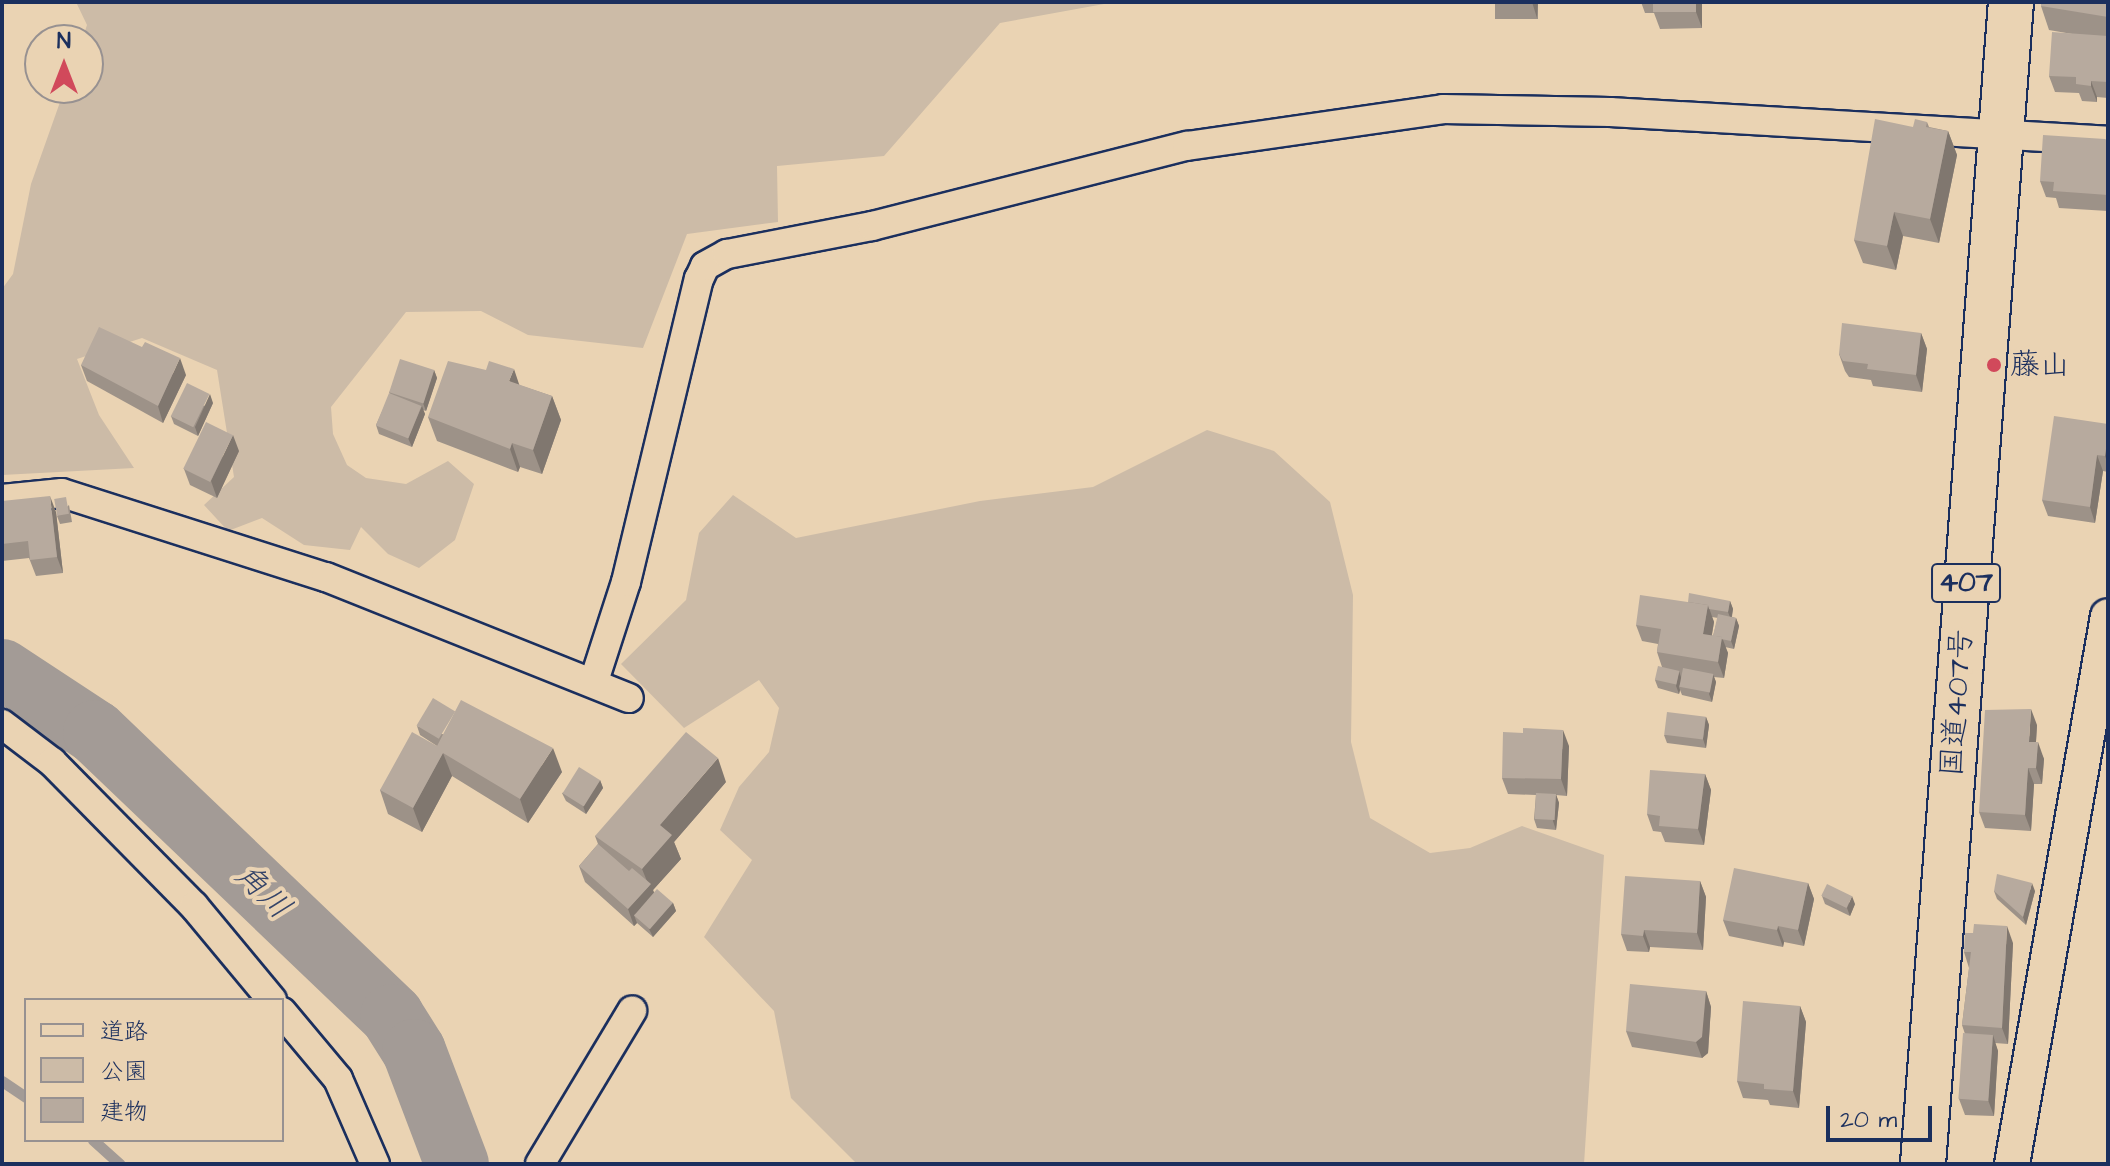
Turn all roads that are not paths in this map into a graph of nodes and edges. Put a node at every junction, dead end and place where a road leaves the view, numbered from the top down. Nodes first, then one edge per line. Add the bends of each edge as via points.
1 (2011, 2) edge
2 (2001, 132) junction
3 (2108, 141) edge
4 (2, 499) edge
5 (2108, 616) edge
6 (594, 681) junction
7 (629, 698) dead end
8 (2, 724) edge
9 (270, 998) edge
10 (632, 1011) dead end
11 (284, 1014) edge
12 (375, 1164) edge
13 (540, 1164) edge
14 (1923, 1164) edge
15 (2012, 1164) edge

1 - 2 highway, 国道407号 / 407
2 - 3 street
2 - 6 street via 1443,109 1187,146 872,226 727,254 705,266 699,279 626,582
2 - 14 highway, 国道407号 / 407
4 - 6 street via 62,493 326,577
5 - 15 street
6 - 7 street
8 - 9 street via 52,762 194,906
10 - 13 street
11 - 12 street via 338,1079

